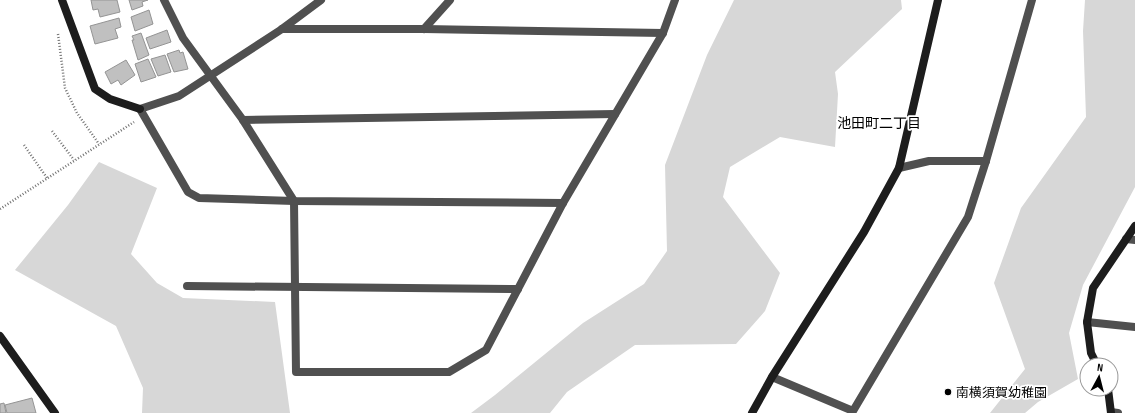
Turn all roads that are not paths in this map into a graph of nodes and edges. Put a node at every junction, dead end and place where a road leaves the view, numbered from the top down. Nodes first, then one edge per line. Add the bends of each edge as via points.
1 (62, 0) edge
2 (164, 0) edge
3 (321, 0) edge
4 (450, 0) edge
5 (675, 0) edge
6 (938, 0) edge
7 (1032, 0) edge
8 (282, 29) junction
9 (424, 29) junction
10 (663, 33) junction
11 (210, 74) junction
12 (142, 112) junction
13 (616, 114) junction
14 (243, 120) junction
15 (986, 161) junction
16 (898, 168) junction
17 (294, 201) junction
18 (563, 203) junction
19 (1135, 226) edge
20 (1126, 239) junction
21 (1135, 240) edge
22 (187, 286) dead end
23 (294, 287) junction
24 (518, 289) junction
25 (1087, 322) junction
26 (1135, 327) edge
27 (0, 336) edge
28 (1093, 357) edge
29 (772, 376) junction
30 (1110, 397) edge
31 (55, 413) edge
32 (752, 413) edge
33 (1113, 413) edge

1 - 12 street via 95,89 110,99
2 - 11 street via 183,38
3 - 8 street
4 - 9 street
5 - 10 street
6 - 16 street
7 - 15 street
8 - 9 street
8 - 11 street
9 - 10 street
10 - 13 street
11 - 12 street via 179,96
11 - 14 street
12 - 17 street via 188,192 199,198
13 - 14 street
13 - 18 street
14 - 17 street
15 - 16 street via 929,161
15 - 29 street via 968,217 853,411
16 - 29 street via 864,232
17 - 18 street
17 - 23 street
18 - 24 street
19 - 20 street
20 - 21 street
20 - 25 street via 1093,288
22 - 23 street
23 - 24 street
23 - 24 street via 296,372 449,372 486,350
25 - 26 street
25 - 28 street
27 - 31 street
29 - 32 street
30 - 33 street

